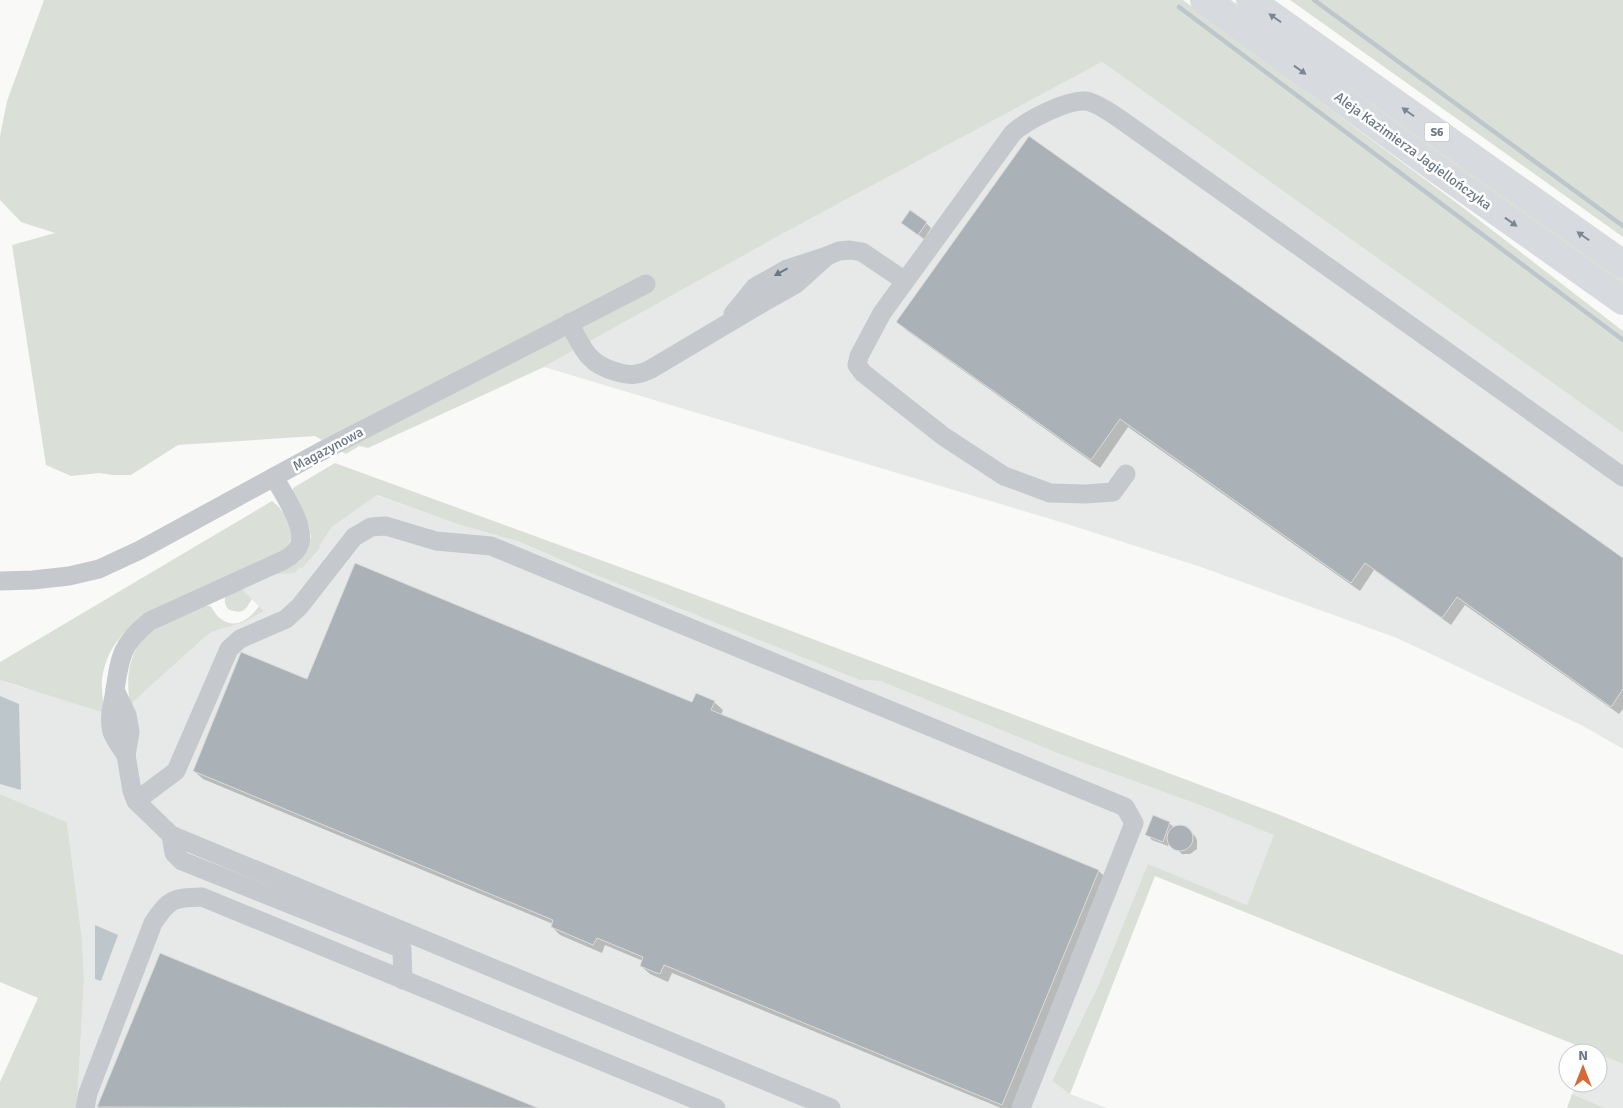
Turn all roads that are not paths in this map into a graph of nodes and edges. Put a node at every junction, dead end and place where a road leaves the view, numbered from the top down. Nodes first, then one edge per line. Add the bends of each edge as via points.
1 (1204, 0) edge
2 (1250, 0) edge
3 (1623, 264) edge
4 (905, 281) junction
5 (646, 284) dead end
6 (1623, 301) edge
7 (569, 323) junction
8 (1126, 474) dead end
9 (274, 477) junction
10 (1623, 477) edge
11 (0, 581) edge
12 (136, 801) junction
13 (171, 835) junction
14 (403, 980) junction
15 (85, 1108) edge
16 (716, 1108) edge
17 (831, 1108) edge
18 (1021, 1108) edge

1 -> 6 highway, Aleja Kazimierza Jagiellończyka / S6
3 -> 2 highway, Aleja Kazimierza Jagiellończyka / S6
4 - 7 street via 862,252 839,251 787,269 755,287 722,326 651,369 630,375 606,369 592,360
4 - 8 street via 882,313 859,356 857,365 863,373 958,448 1004,476 1050,493 1085,494 1113,492
4 - 10 street via 1019,127 1036,116 1078,102 1090,102 1120,119
5 - 7 street, Magazynowa
7 - 9 street, Magazynowa
9 - 11 street, Magazynowa via 99,569 69,576
9 - 12 street via 298,521 300,543 294,553 150,621 127,643 120,657 115,690 127,715 130,732 126,755
12 - 13 street
12 - 18 street via 176,771 228,649 240,639 286,619 354,537 371,527 386,526 436,541 492,546 1125,807 1134,823
13 - 14 street via 174,853 182,861 402,949
13 - 17 street
14 - 15 street via 202,897 178,898 165,906 153,923
14 - 16 street

